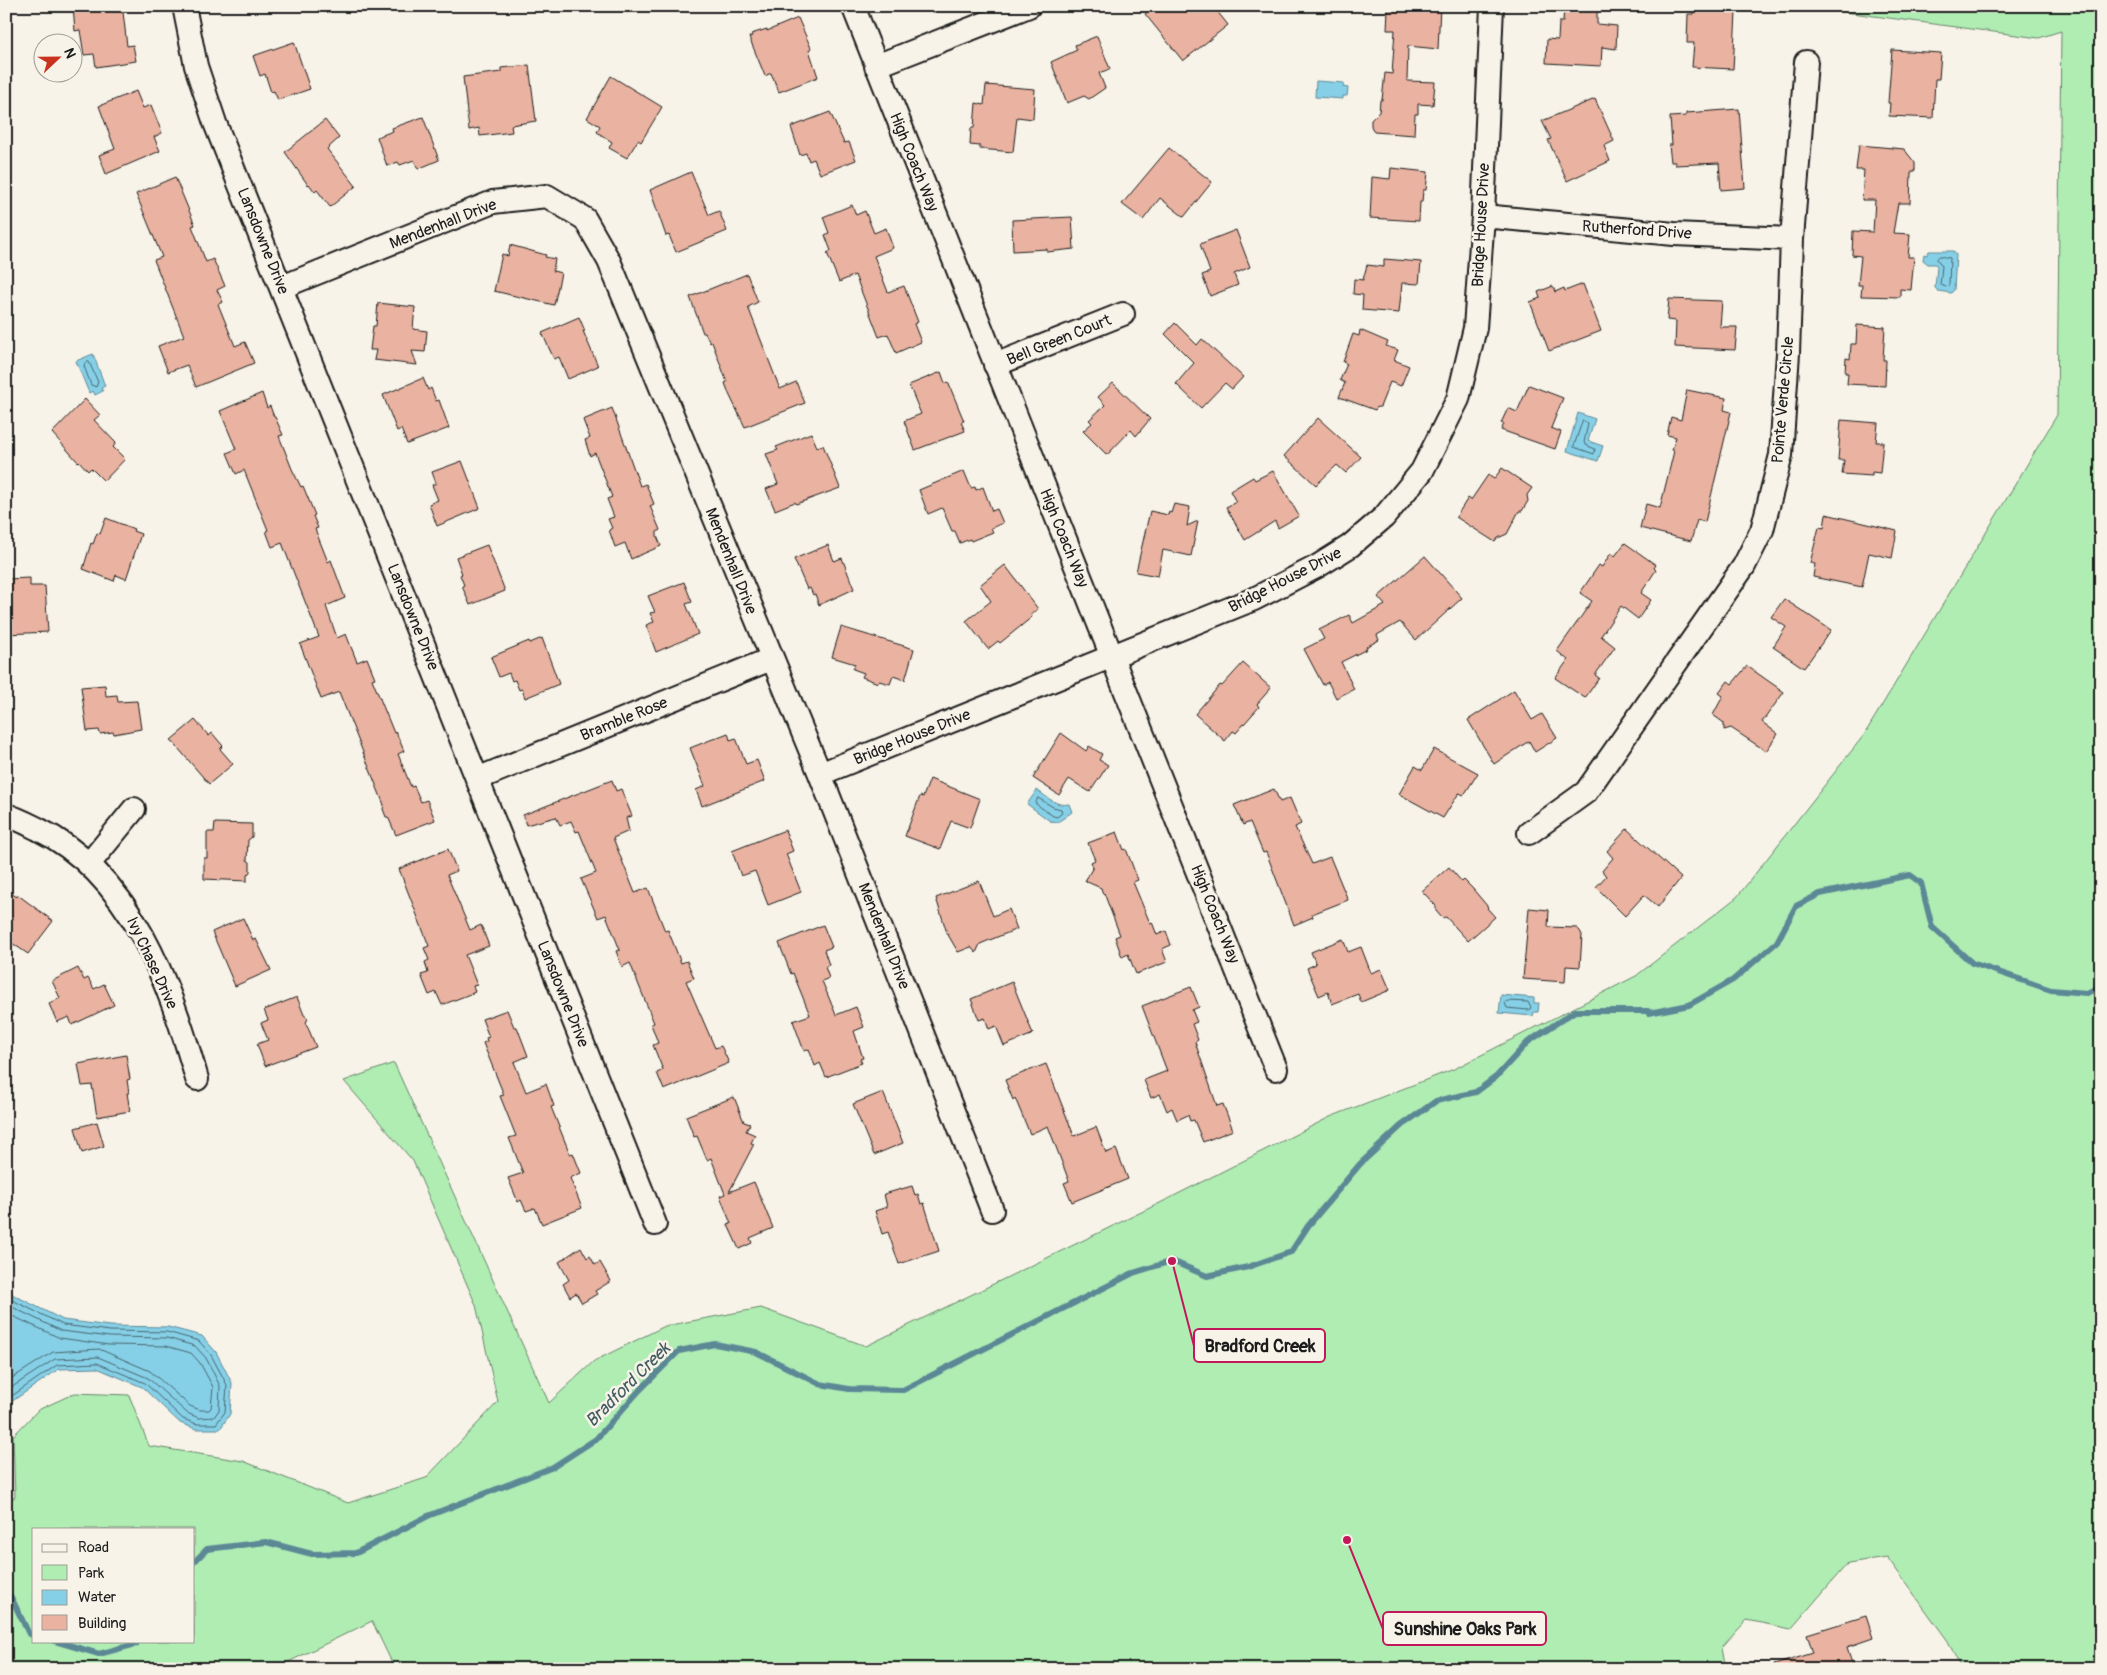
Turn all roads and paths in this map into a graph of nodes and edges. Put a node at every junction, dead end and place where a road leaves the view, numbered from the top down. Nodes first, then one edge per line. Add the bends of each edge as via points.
1 (184, 6) edge
2 (853, 6) edge
3 (1029, 6) edge
4 (1492, 6) edge
5 (1806, 62) dead end
6 (876, 66) junction
7 (1483, 216) junction
8 (1792, 239) junction
9 (282, 287) junction
10 (1122, 314) dead end
11 (995, 365) junction
12 (1112, 656) junction
13 (771, 659) junction
14 (820, 774) junction
15 (477, 779) junction
16 (134, 809) dead end
17 (6, 815) edge
18 (1529, 833) dead end
19 (90, 864) junction
20 (1276, 1069) dead end
21 (197, 1079) dead end
22 (992, 1210) dead end
23 (655, 1224) dead end

1 - 9 street, Lansdowne Drive via 196,66 215,123
2 - 6 street, High Coach Way
3 - 6 street
4 - 7 street, Bridge House Drive
5 - 8 street, Pointe Verde Circle
6 - 11 street, High Coach Way
7 - 8 street, Rutherford Drive via 1674,234
7 - 12 street, Bridge House Drive via 1475,328 1458,399 1422,471 1384,516 1350,546 1318,566 1254,599
8 - 18 street, Pointe Verde Circle via 1781,455 1762,530 1744,566 1586,792
9 - 13 street, Mendenhall Drive via 493,202 547,196 585,219 609,261
9 - 15 street, Lansdowne Drive
10 - 11 street, Bell Green Court
11 - 12 street, High Coach Way
12 - 14 street, Bridge House Drive
12 - 20 street, High Coach Way
13 - 14 street, Mendenhall Drive
13 - 15 street, Bramble Rose
14 - 22 street, Mendenhall Drive
15 - 23 street, Lansdowne Drive
16 - 19 street
17 - 19 street, Ivy Chase Drive via 54,838
19 - 21 street, Ivy Chase Drive via 120,898 143,936 182,1025

